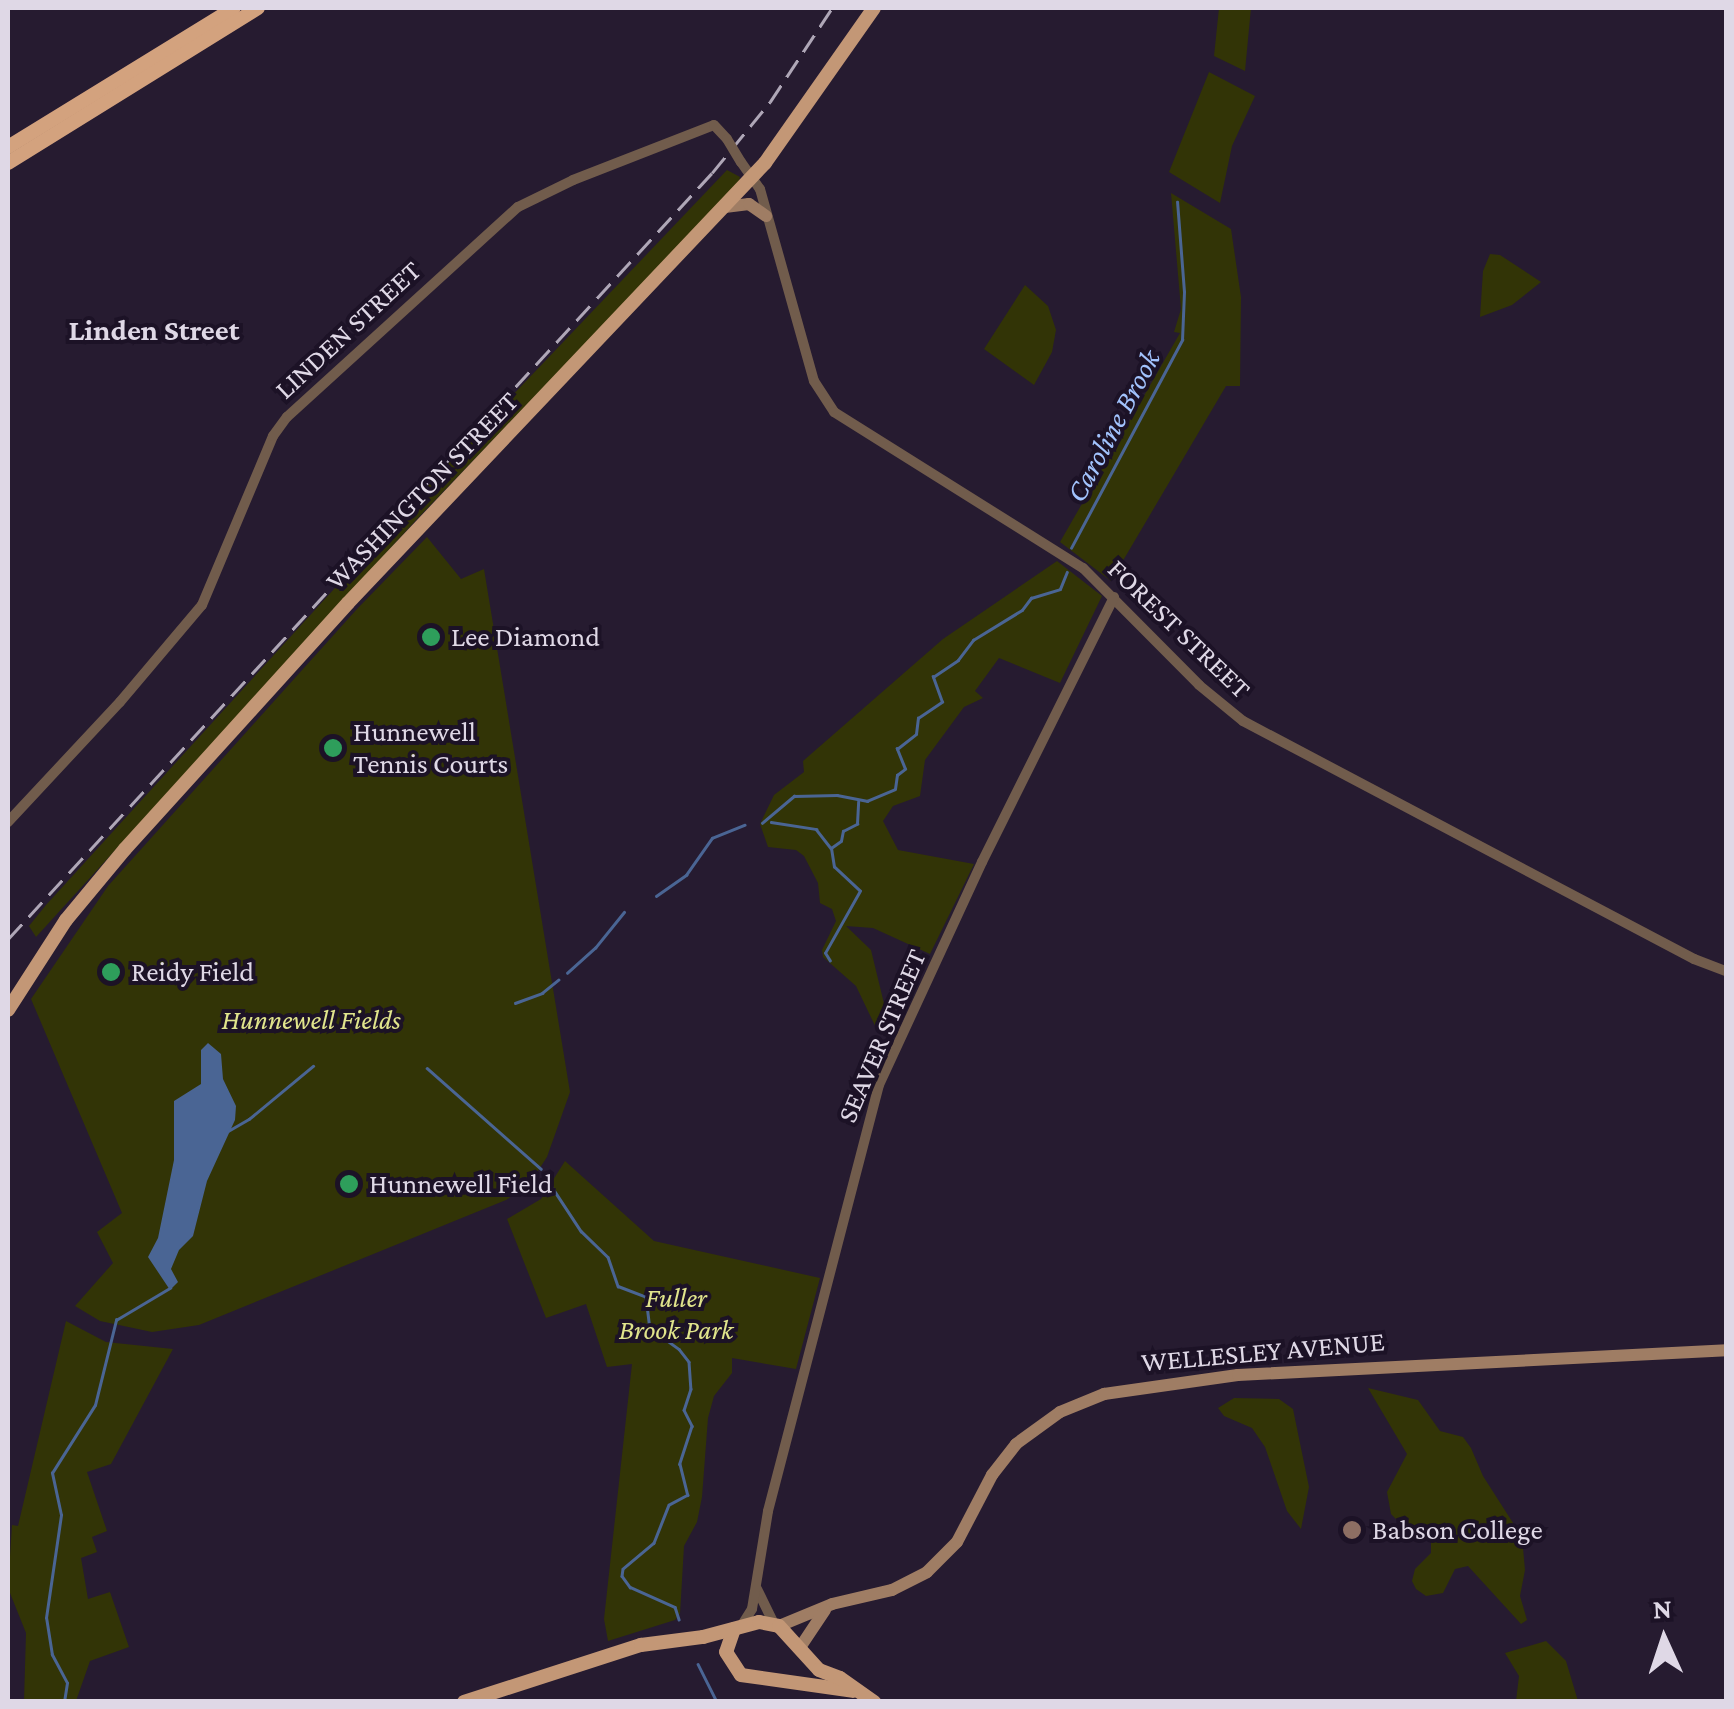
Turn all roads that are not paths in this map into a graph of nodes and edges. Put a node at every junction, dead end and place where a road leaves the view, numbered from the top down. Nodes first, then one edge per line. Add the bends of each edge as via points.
1 (234, 8) edge
2 (258, 8) edge
3 (874, 8) edge
4 (714, 125) joint
5 (8, 148) edge
6 (8, 164) edge
7 (751, 178) junction
8 (725, 207) junction
9 (766, 216) junction
10 (1114, 597) junction
11 (8, 822) edge
12 (1726, 972) edge
13 (8, 1010) edge
14 (1726, 1350) edge
15 (756, 1580) junction
16 (832, 1604) junction
17 (777, 1625) junction
18 (738, 1628) junction
19 (680, 1640) junction
20 (799, 1650) junction
21 (727, 1656) junction
22 (775, 1682) junction
23 (858, 1692) junction
24 (464, 1702) edge
25 (874, 1702) edge

1 - 5 highway
2 - 6 highway
3 - 7 main road, WASHINGTON STREET
4 - 7 street, FOREST STREET, bridge
4 - 11 street, LINDEN STREET via 518,207 287,417 202,605
7 - 8 main road, WASHINGTON STREET
7 - 9 street, FOREST STREET
8 - 9 main road via 749,204
8 - 13 main road, WASHINGTON STREET via 348,602 124,849 66,920
9 - 10 street, FOREST STREET via 809,366 829,407 1075,562
10 - 12 street, FOREST STREET via 1243,721
10 - 15 street, SEAVER STREET via 879,1086 768,1511
14 - 16 main road, WELLESLEY AVENUE via 1268,1373 1104,1394 1060,1412 1016,1444 960,1536 932,1568 892,1590
15 - 17 street
15 - 18 street, SEAVER STREET via 752,1609
16 - 17 main road, WELLESLEY AVENUE
16 - 20 main road via 810,1626
17 - 18 main road
17 - 20 main road
18 - 19 main road
18 - 21 main road
19 - 21 main road
19 - 24 main road via 641,1644
20 - 22 main road via 792,1670
20 - 23 main road
21 - 22 main road via 741,1675
22 - 23 main road
23 - 25 main road

